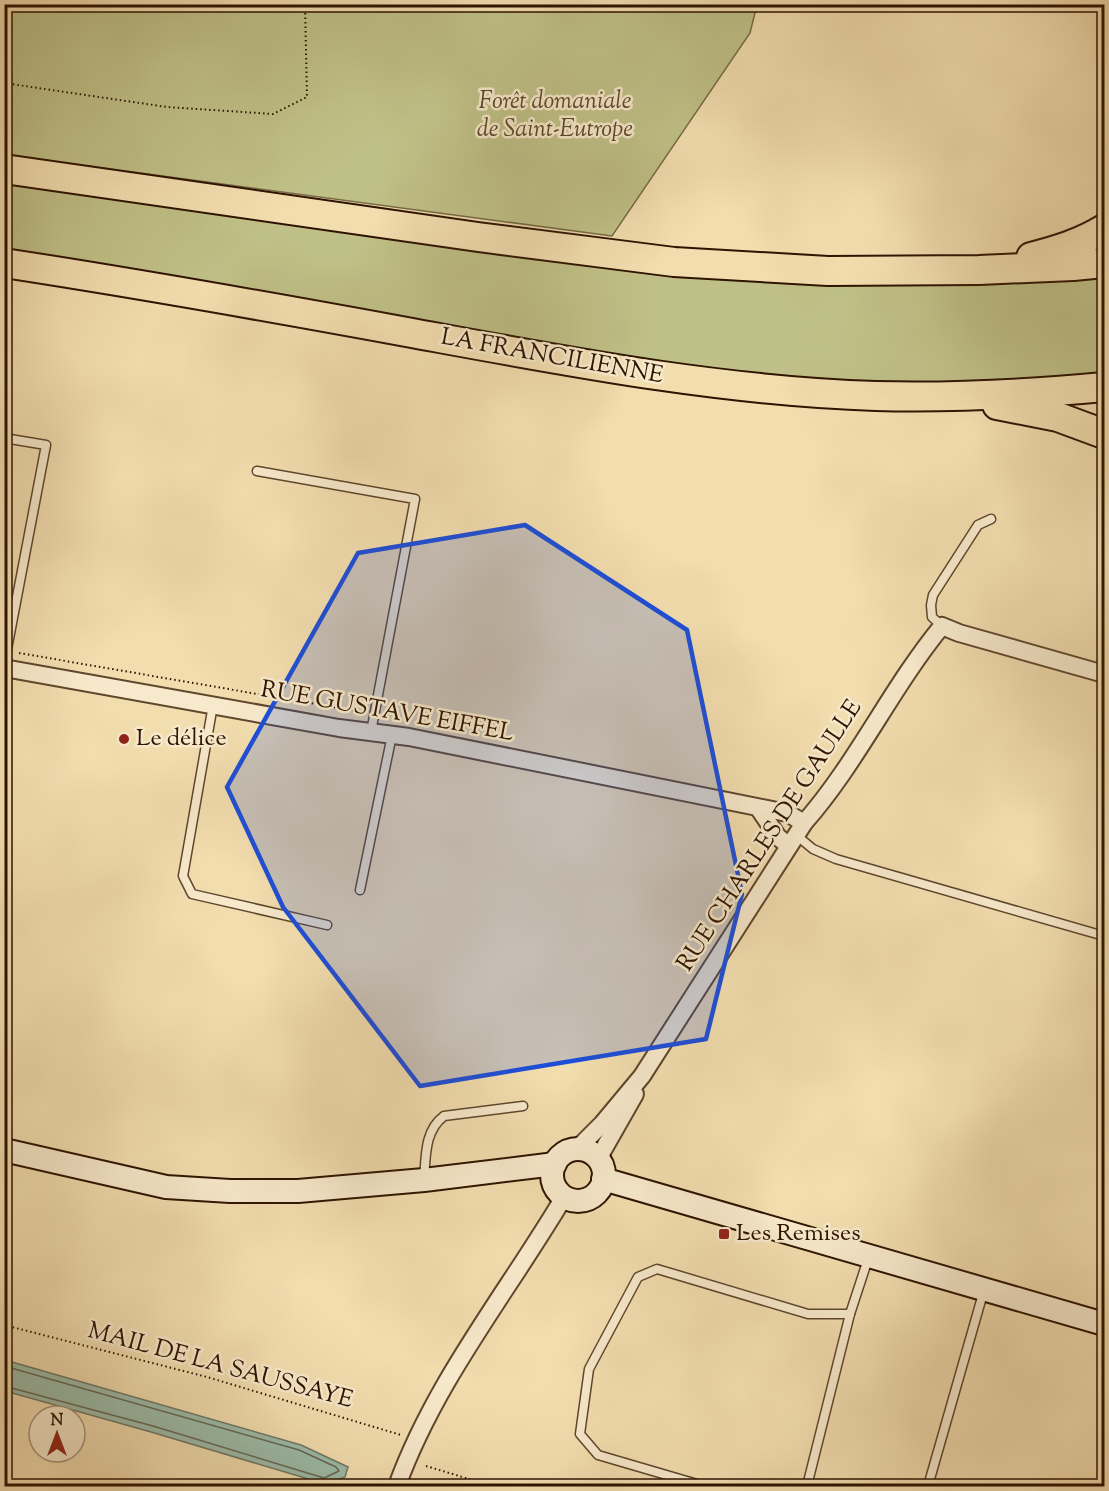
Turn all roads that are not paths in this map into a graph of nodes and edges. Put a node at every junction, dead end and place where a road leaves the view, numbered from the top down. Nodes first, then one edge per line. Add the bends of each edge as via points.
1 (4, 169) edge
2 (1104, 229) edge
3 (4, 263) edge
4 (1104, 263) edge
5 (979, 270) junction
6 (1104, 387) edge
7 (983, 396) junction
8 (1104, 434) edge
9 (4, 438) edge
10 (257, 471) dead end
11 (991, 519) dead end
12 (942, 626) junction
13 (4, 667) edge
14 (1104, 674) edge
15 (213, 705) junction
16 (371, 732) junction
17 (392, 735) junction
18 (759, 809) junction
19 (796, 835) junction
20 (360, 890) dead end
21 (327, 925) dead end
22 (1104, 936) edge
23 (642, 1076) junction
24 (523, 1106) dead end
25 (4, 1150) edge
26 (576, 1150) junction
27 (601, 1169) junction
28 (424, 1180) junction
29 (558, 1182) junction
30 (869, 1256) junction
31 (984, 1289) junction
32 (850, 1314) junction
33 (1104, 1324) edge
34 (397, 1486) edge
35 (704, 1486) edge
36 (807, 1486) edge
37 (928, 1486) edge

1 - 5 highway via 675,262 828,271
2 - 5 highway via 1060,250
3 - 7 highway, LA FRANCILIENNE via 648,374 780,390 873,396
4 - 5 highway
6 - 7 highway, LA FRANCILIENNE
7 - 8 highway via 1000,407 1058,417
9 - 13 lane via 46,446
10 - 16 lane via 415,500
11 - 12 lane via 978,525 933,595 933,617
12 - 14 street
12 - 19 street, RUE CHARLES DE GAULLE
13 - 15 street, RUE GUSTAVE EIFFEL
15 - 16 street, RUE GUSTAVE EIFFEL
15 - 21 lane via 183,876 187,887 192,894
16 - 17 street, RUE GUSTAVE EIFFEL
17 - 18 street, RUE GUSTAVE EIFFEL
17 - 20 lane
18 - 19 street, RUE GUSTAVE EIFFEL via 778,837
18 - 19 street, RUE GUSTAVE EIFFEL via 787,813
19 - 22 lane, RUE GUSTAVE EIFFEL via 813,849 836,859
19 - 23 street, RUE CHARLES DE GAULLE
23 - 26 street, RUE CHARLES DE GAULLE
23 - 27 street, RUE CHARLES DE GAULLE
24 - 28 lane via 444,1116 436,1122 427,1141
25 - 28 street via 166,1187 298,1191
26 - 27 street via 585,1150
26 - 29 street via 567,1152
27 - 29 street via 601,1188 590,1198 580,1201
27 - 30 street
28 - 29 street
29 - 34 street via 426,1418
30 - 31 street
30 - 32 lane
31 - 33 street
31 - 37 lane
32 - 35 lane via 808,1314 657,1269 638,1277 589,1369 580,1434 598,1455
32 - 36 lane

